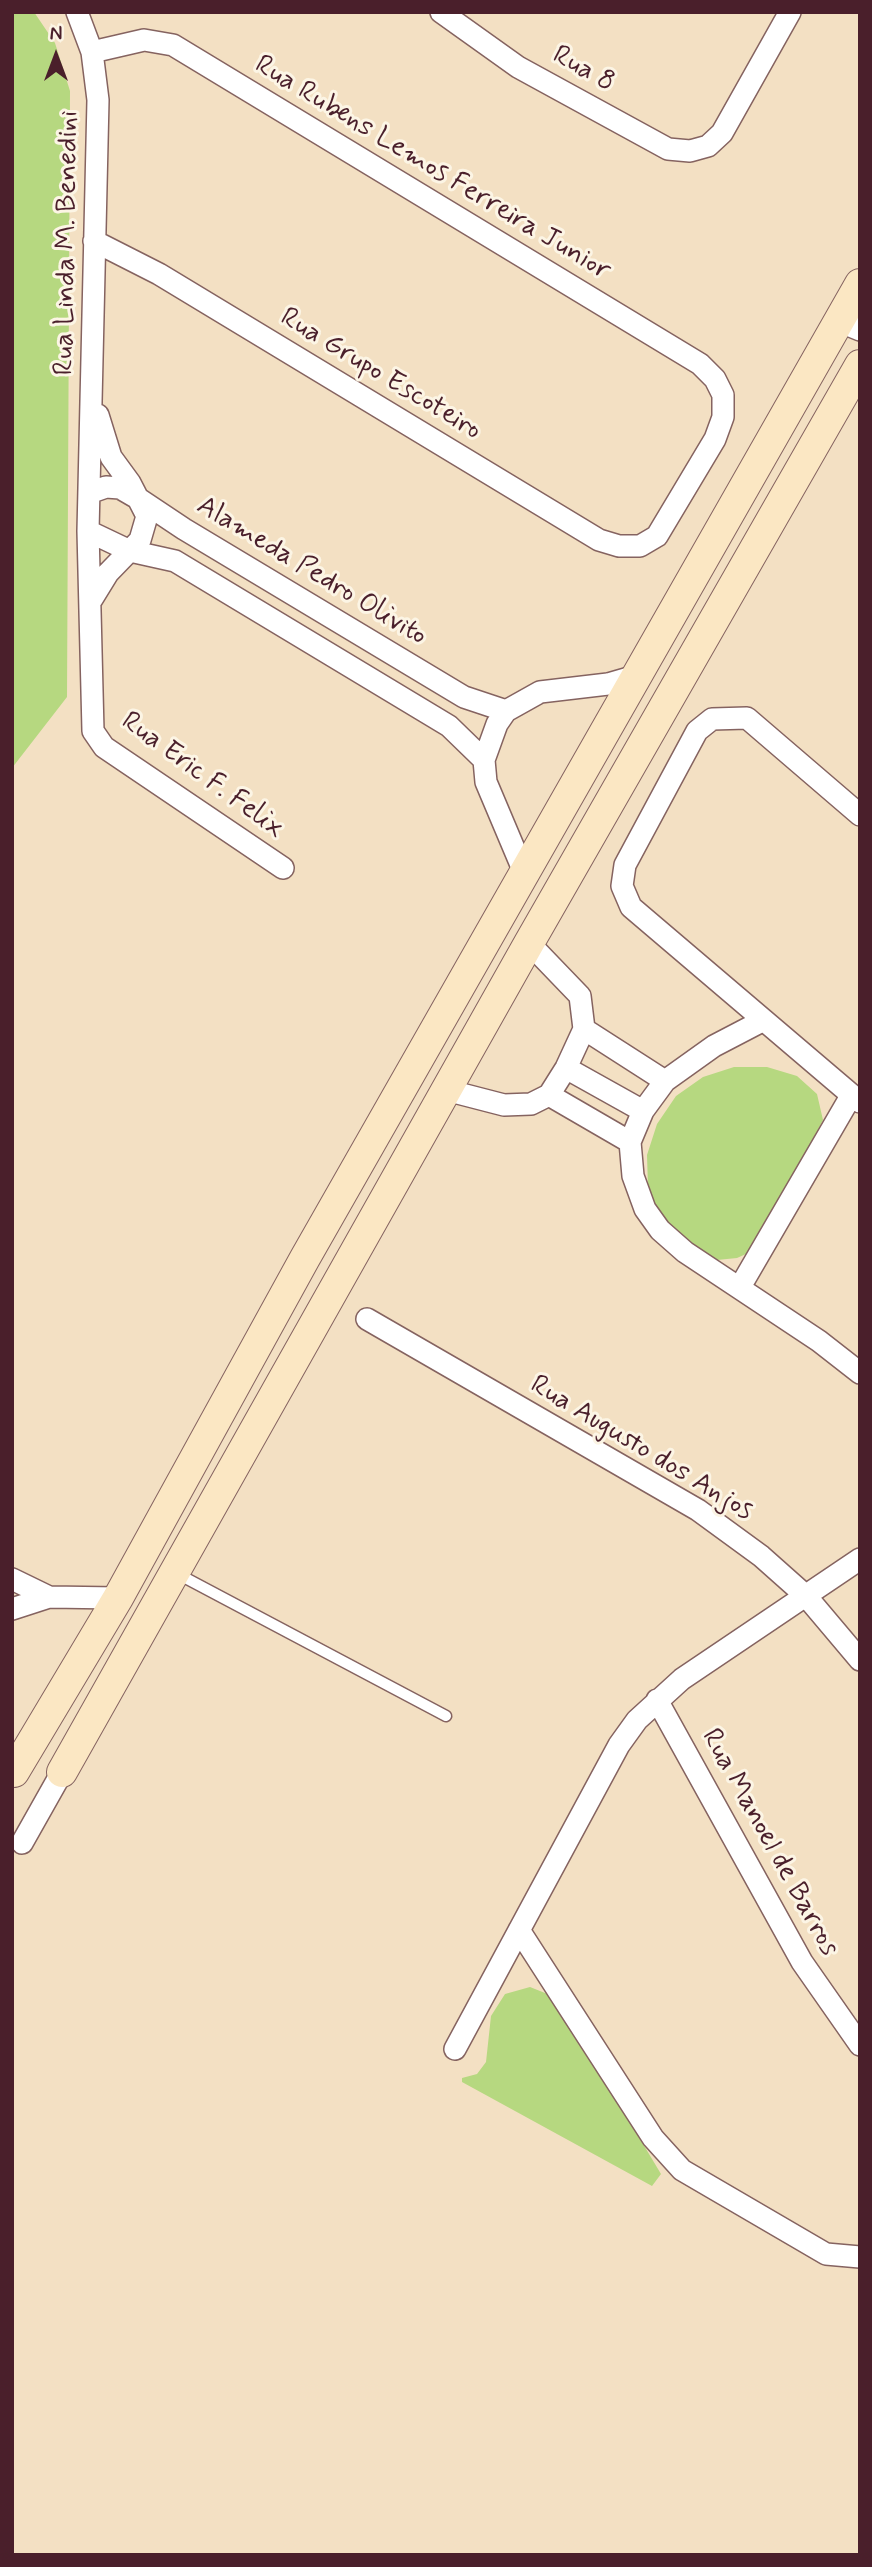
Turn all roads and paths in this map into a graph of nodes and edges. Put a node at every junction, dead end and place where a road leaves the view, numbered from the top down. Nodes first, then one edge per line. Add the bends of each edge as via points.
1 (77, 12) edge
2 (442, 12) edge
3 (790, 12) edge
4 (92, 52) junction
5 (94, 241) junction
6 (860, 284) edge
7 (849, 326) edge
8 (860, 365) edge
9 (93, 394) junction
10 (89, 493) junction
11 (139, 499) junction
12 (88, 531) junction
13 (640, 546) joint
14 (130, 551) junction
15 (92, 599) junction
16 (674, 612) junction
17 (707, 631) junction
18 (639, 675) junction
19 (506, 711) junction
20 (484, 760) junction
21 (860, 815) edge
22 (283, 869) dead end
23 (524, 872) junction
24 (529, 943) junction
25 (762, 1021) junction
26 (584, 1029) junction
27 (566, 1068) junction
28 (665, 1081) junction
29 (446, 1090) junction
30 (549, 1095) junction
31 (856, 1099) edge
32 (643, 1111) junction
33 (629, 1142) junction
34 (305, 1258) junction
35 (340, 1278) junction
36 (740, 1287) junction
37 (367, 1319) dead end
38 (860, 1373) edge
39 (860, 1559) edge
40 (174, 1571) junction
41 (12, 1579) edge
42 (806, 1596) junction
43 (49, 1597) junction
44 (118, 1598) junction
45 (12, 1609) edge
46 (860, 1660) edge
47 (657, 1700) junction
48 (446, 1716) dead end
49 (46, 1720) junction
50 (13, 1772) edge
51 (62, 1773) junction
52 (22, 1843) dead end
53 (519, 1930) junction
54 (860, 2045) edge
55 (454, 2049) dead end
56 (855, 2258) edge

1 - 4 street, Rua Linda M. Benedini
2 - 3 street, Rua 8 via 518,67 668,149 690,151 708,146 722,133
4 - 5 street, Rua Linda M. Benedini via 98,100
4 - 13 street, Rua Rubens Lemos Ferreira Junior via 144,40 173,45 700,364 723,395 723,417 715,439 657,536
5 - 9 street, Rua Linda M. Benedini
5 - 13 street, Rua Grupo Escoteiro via 159,274 599,540
6 - 7 street
7 - 16 street
8 - 17 street
9 - 10 street, Rua Linda M. Benedini
9 - 11 street, Rua Linda M. Benedini via 111,457
10 - 11 street, Alameda Pedro Olivito via 120,488
10 - 12 street, Rua Linda M. Benedini
11 - 14 street, Rua Linda M. Benedini via 147,516 145,529
11 - 19 street, Alameda Pedro Olivito via 464,697
12 - 14 street
12 - 15 street, Rua Linda M. Benedini
14 - 15 street, Rua Linda M. Benedini via 108,573
14 - 20 street via 174,561 449,726
15 - 22 street, Rua Eric F. Felix via 91,712 93,731 104,747
16 - 17 street
16 - 18 street
17 - 24 street
18 - 19 street via 608,684 540,692
18 - 23 street
19 - 20 street
20 - 23 street via 492,801
21 - 25 street via 747,718 712,719 697,730 625,865 622,886 631,907
23 - 34 street
24 - 26 street via 580,996
24 - 29 street
25 - 28 street via 714,1046
25 - 31 street
26 - 27 street
26 - 28 street
27 - 30 street
27 - 32 street
28 - 32 street
29 - 30 street via 504,1105 531,1104
29 - 35 street
30 - 33 street
31 - 36 street
32 - 33 street
33 - 36 street via 633,1176 645,1209 660,1230
34 - 35 street
34 - 44 street
35 - 40 street
36 - 38 street
37 - 42 street, Rua Augusto dos Anjos via 698,1510
39 - 42 street
40 - 48 lane
40 - 51 street
41 - 43 street
42 - 46 street, Rua Augusto dos Anjos
42 - 47 street
43 - 44 street
43 - 45 street
44 - 49 street
47 - 53 street via 619,1745
47 - 54 street, Rua Manoel de Barros via 802,1962
49 - 50 street
49 - 51 street via 46,1748
50 - 51 street
51 - 52 street
53 - 55 street
53 - 56 street via 653,2138 682,2170 826,2254

